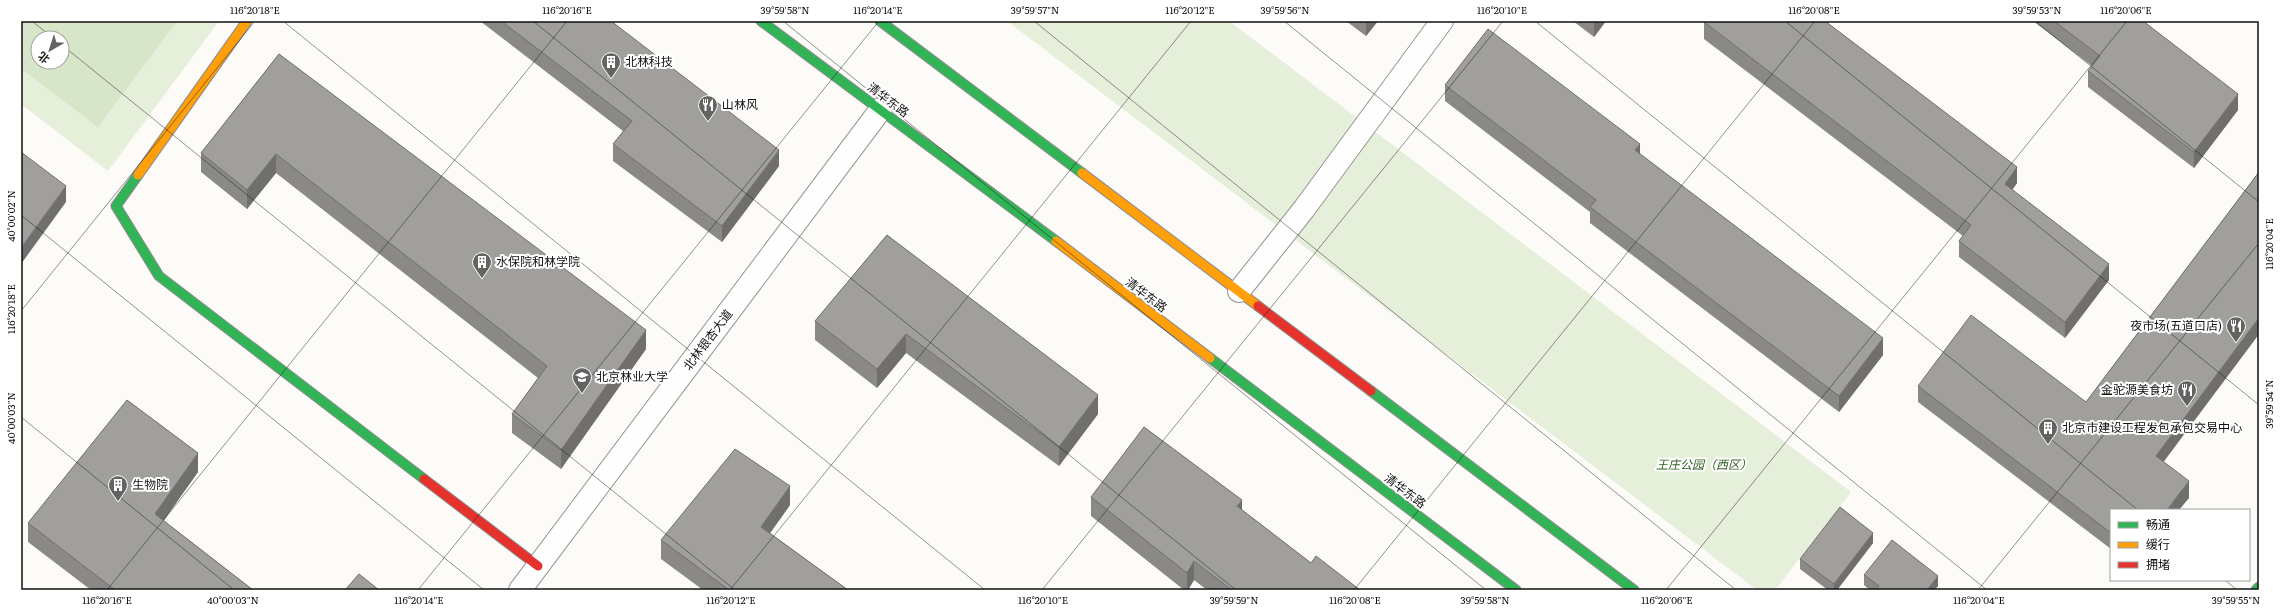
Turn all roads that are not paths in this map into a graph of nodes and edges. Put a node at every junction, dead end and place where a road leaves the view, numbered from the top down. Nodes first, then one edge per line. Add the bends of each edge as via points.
1 (247, 21) edge
2 (761, 21) edge
3 (880, 21) edge
4 (1442, 21) edge
5 (881, 109) junction
6 (1239, 292) junction
7 (538, 566) junction
8 (2259, 587) edge
9 (520, 590) edge
10 (1516, 590) edge
11 (1634, 590) edge
12 (2256, 590) edge

1 - 7 main road via 116,206 159,276
2 - 5 main road, 清华东路
3 - 6 main road
4 - 6 street via 1304,209
5 - 7 street, 北林银杏大道
5 - 10 main road, 清华东路
6 - 11 main road
7 - 9 street, 北林银杏大道
8 - 12 main road

